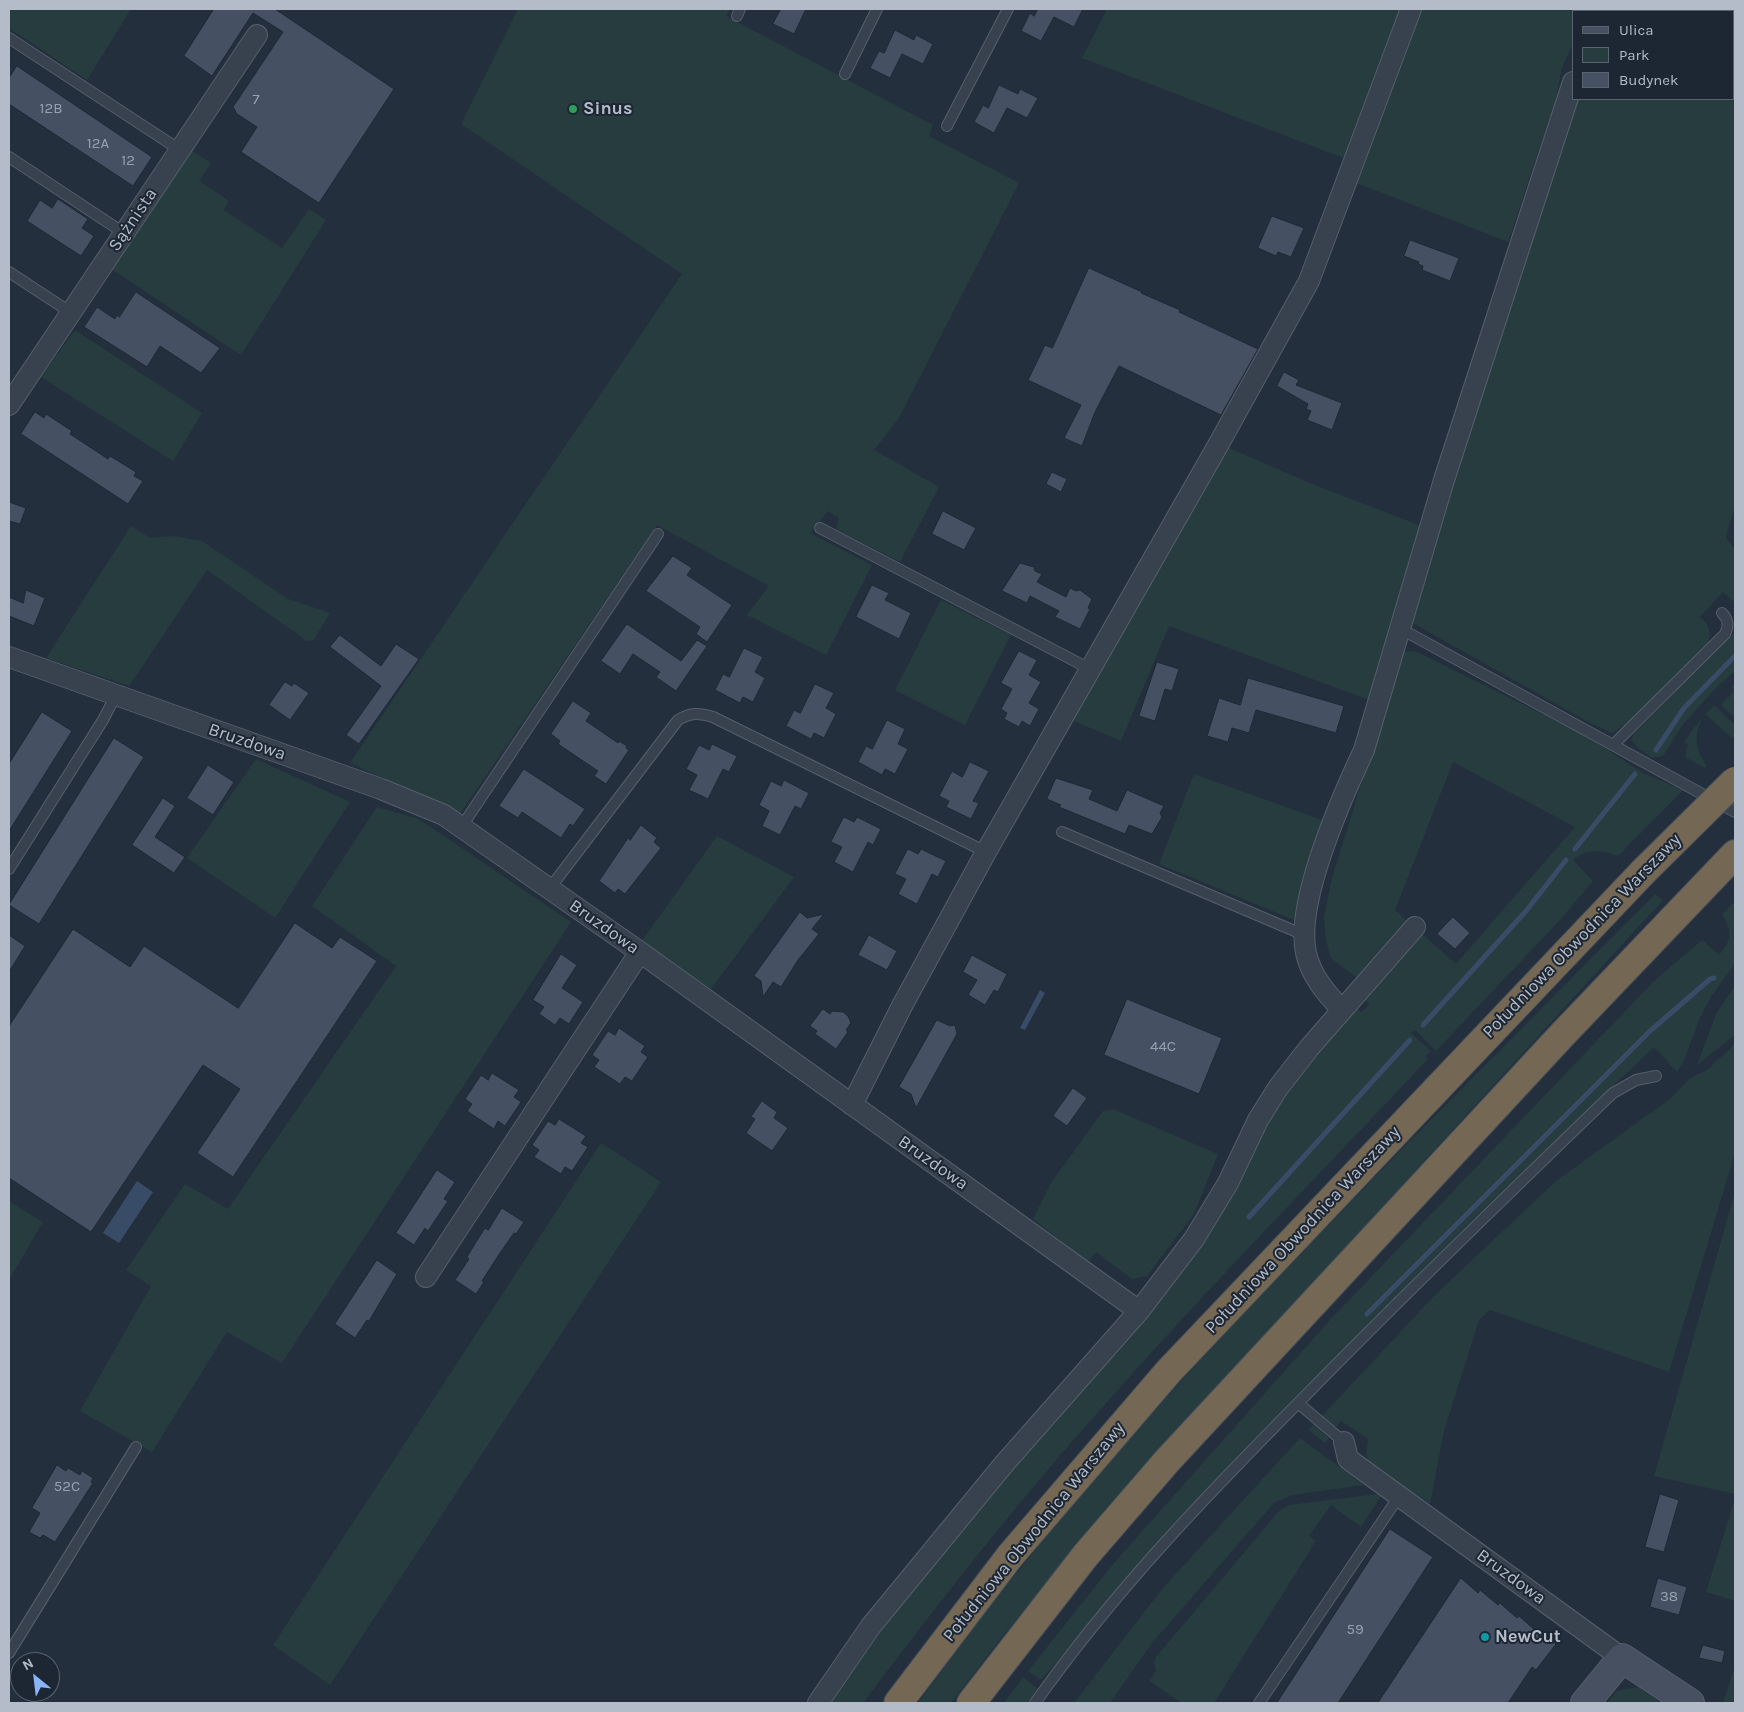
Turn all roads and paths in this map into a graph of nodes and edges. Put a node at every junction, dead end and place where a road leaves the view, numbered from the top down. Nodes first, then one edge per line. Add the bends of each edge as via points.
1 (877, 9) edge
2 (1008, 9) edge
3 (1411, 9) edge
4 (257, 35) dead end
5 (9, 38) edge
6 (845, 74) dead end
7 (1572, 85) edge
8 (947, 126) dead end
9 (180, 150) junction
10 (9, 157) edge
11 (124, 233) junction
12 (9, 272) edge
13 (70, 312) junction
14 (9, 405) edge
15 (820, 528) dead end
16 (658, 534) dead end
17 (1722, 613) dead end
18 (1401, 629) junction
19 (9, 657) edge
20 (1090, 669) junction
21 (116, 695) junction
22 (1614, 745) junction
23 (1735, 781) edge
24 (1735, 812) edge
25 (462, 826) junction
26 (1062, 832) dead end
27 (986, 852) junction
28 (1735, 854) edge
29 (9, 869) edge
30 (550, 888) junction
31 (1415, 928) dead end
32 (1304, 935) junction
33 (640, 952) junction
34 (1342, 1010) junction
35 (1656, 1076) dead end
36 (852, 1105) junction
37 (426, 1276) dead end
38 (1139, 1311) junction
39 (1298, 1403) junction
40 (1344, 1442) joint
41 (136, 1447) dead end
42 (1400, 1495) junction
43 (9, 1652) edge
44 (1622, 1658) junction
45 (818, 1703) edge
46 (898, 1703) edge
47 (971, 1703) edge
48 (1035, 1703) edge
49 (1259, 1703) edge
50 (1585, 1703) edge
51 (1690, 1703) edge

1 - 6 lane
2 - 8 lane
3 - 20 street via 1309,281
4 - 9 street, Sążnista
5 - 9 lane
7 - 18 street via 1444,480
9 - 11 street, Sążnista
10 - 11 lane
11 - 13 street, Sążnista
12 - 13 lane
13 - 14 street, Sążnista
15 - 20 lane
16 - 25 lane
17 - 22 lane via 1728,618 1729,627 1724,634
18 - 22 lane
18 - 32 street via 1364,750 1313,881
19 - 21 street, Bruzdowa
20 - 27 street
21 - 25 street, Bruzdowa via 408,798
21 - 29 lane
22 - 24 lane
23 - 46 highway, Południowa Obwodnica Warszawy, bridge via 1643,872 1169,1371 1010,1556
25 - 30 street, Bruzdowa
26 - 32 lane
27 - 30 lane via 713,717 692,713 678,720
27 - 36 street
28 - 47 highway via 1562,1035 1167,1461 1085,1556
30 - 33 street, Bruzdowa
31 - 34 street
32 - 34 street via 1311,969
33 - 36 street, Bruzdowa
33 - 37 street
34 - 38 street via 1278,1088 1212,1211
35 - 39 lane via 1636,1080 1612,1093 1427,1272
36 - 38 street, Bruzdowa
38 - 45 street via 1004,1464 877,1618
39 - 40 lane
39 - 48 lane via 1166,1541
40 - 42 street, Bruzdowa via 1348,1459
41 - 43 lane
42 - 44 street, Bruzdowa
42 - 49 lane
44 - 50 street
44 - 51 street, Bruzdowa

